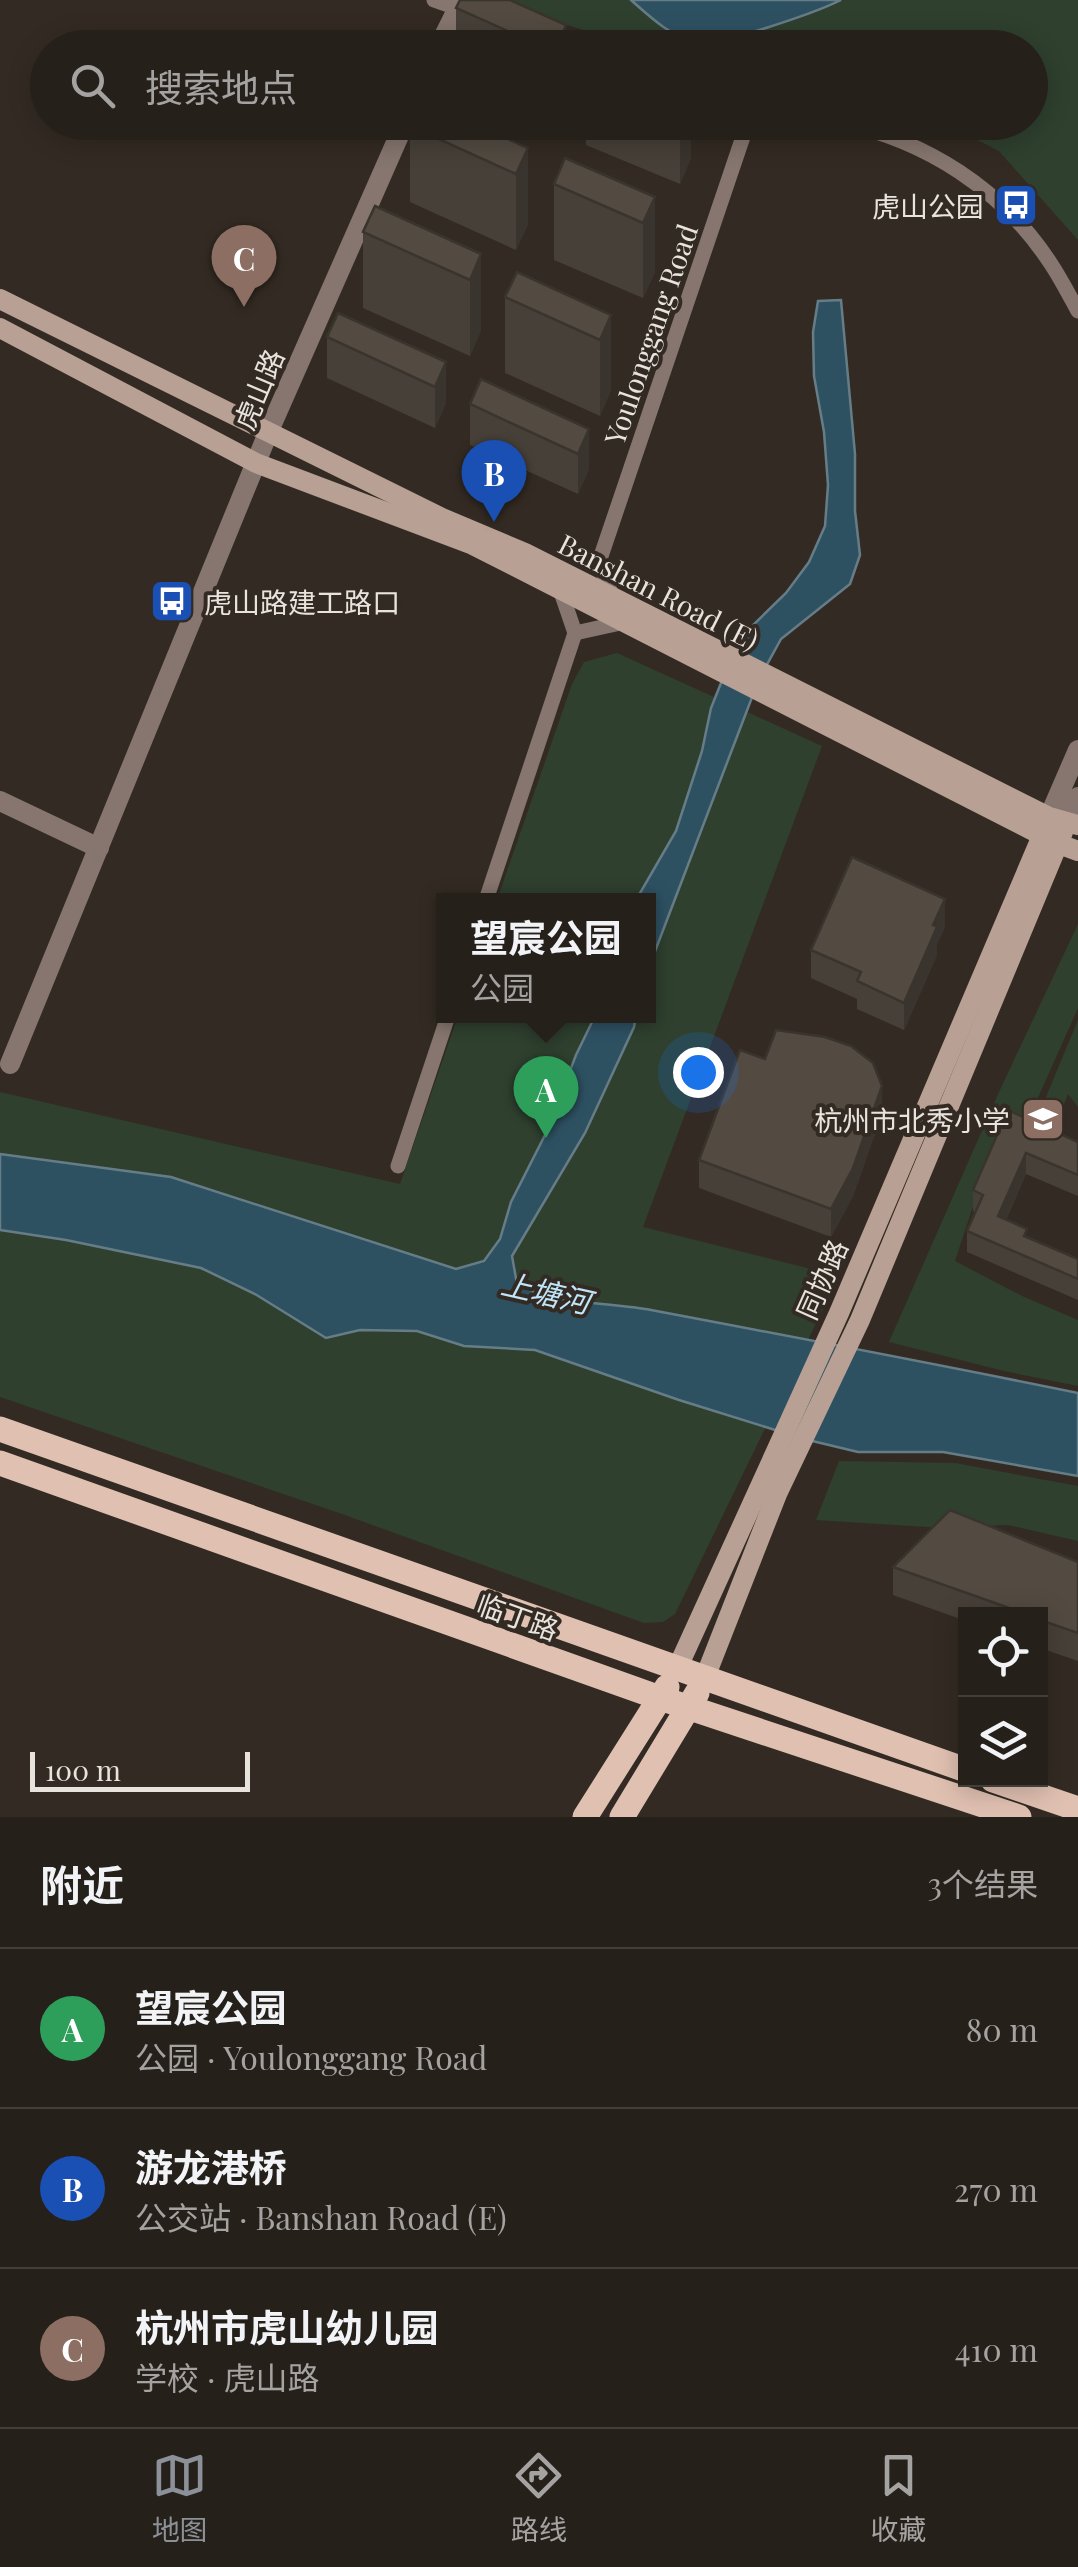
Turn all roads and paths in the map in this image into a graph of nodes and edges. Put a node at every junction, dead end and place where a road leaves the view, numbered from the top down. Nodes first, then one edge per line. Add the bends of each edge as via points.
1 (434, 0) edge
2 (459, 4) edge
3 (489, 20) edge
4 (447, 30) edge
5 (397, 140) edge
6 (742, 140) edge
7 (895, 140) edge
8 (0, 299) edge
9 (1078, 311) edge
10 (0, 328) edge
11 (268, 433) junction
12 (256, 463) junction
13 (599, 562) junction
14 (562, 581) junction
15 (613, 598) junction
16 (625, 622) junction
17 (575, 633) junction
18 (724, 664) junction
19 (1078, 750) edge
20 (1078, 797) edge
21 (0, 801) edge
22 (1062, 832) edge
23 (98, 848) junction
24 (488, 893) edge
25 (446, 1023) edge
26 (10, 1064) dead end
27 (398, 1166) dead end
28 (0, 1430) edge
29 (0, 1463) edge
30 (769, 1490) junction
31 (677, 1669) junction
32 (704, 1680) junction
33 (660, 1698) junction
34 (689, 1706) junction
35 (958, 1767) edge
36 (1013, 1787) edge
37 (1078, 1809) edge
38 (585, 1817) edge
39 (622, 1817) edge
40 (1020, 1817) edge

1 - 2 street
2 - 3 street
2 - 4 street
5 - 11 street, 虎山路
6 - 13 street, Youlonggang Road
7 - 9 street via 959,169 1009,211
8 - 11 main road, Banshan Road (E)
10 - 12 main road, Banshan Road (E)
11 - 12 street, 虎山路
11 - 14 main road, Banshan Road (E) via 485,534
12 - 14 main road, Banshan Road (E)
12 - 23 street, 虎山路
13 - 14 street
13 - 15 street
14 - 15 main road, Banshan Road (E)
14 - 16 main road, Banshan Road (E)
14 - 17 street
15 - 18 main road, Banshan Road (E)
16 - 17 street
16 - 18 main road, Banshan Road (E)
17 - 24 street
18 - 22 main road, Banshan Road (E)
19 - 22 street, 同协路
20 - 22 street, 同协路
21 - 23 street
22 - 30 main road, 同协路 via 839,1313
22 - 30 main road, 同协路 via 860,1320
23 - 26 street
25 - 27 street
28 - 31 main road, 临丁路
29 - 33 main road, 临丁路
30 - 31 main road, 同协路
30 - 32 main road, 同协路
31 - 32 main road, 临丁路
31 - 33 main road, 同协路
32 - 34 main road, 同协路
32 - 35 main road, 临丁路
33 - 34 main road, 临丁路
33 - 38 main road, 同协路
34 - 39 main road, 同协路
34 - 40 main road, 临丁路
36 - 37 main road

